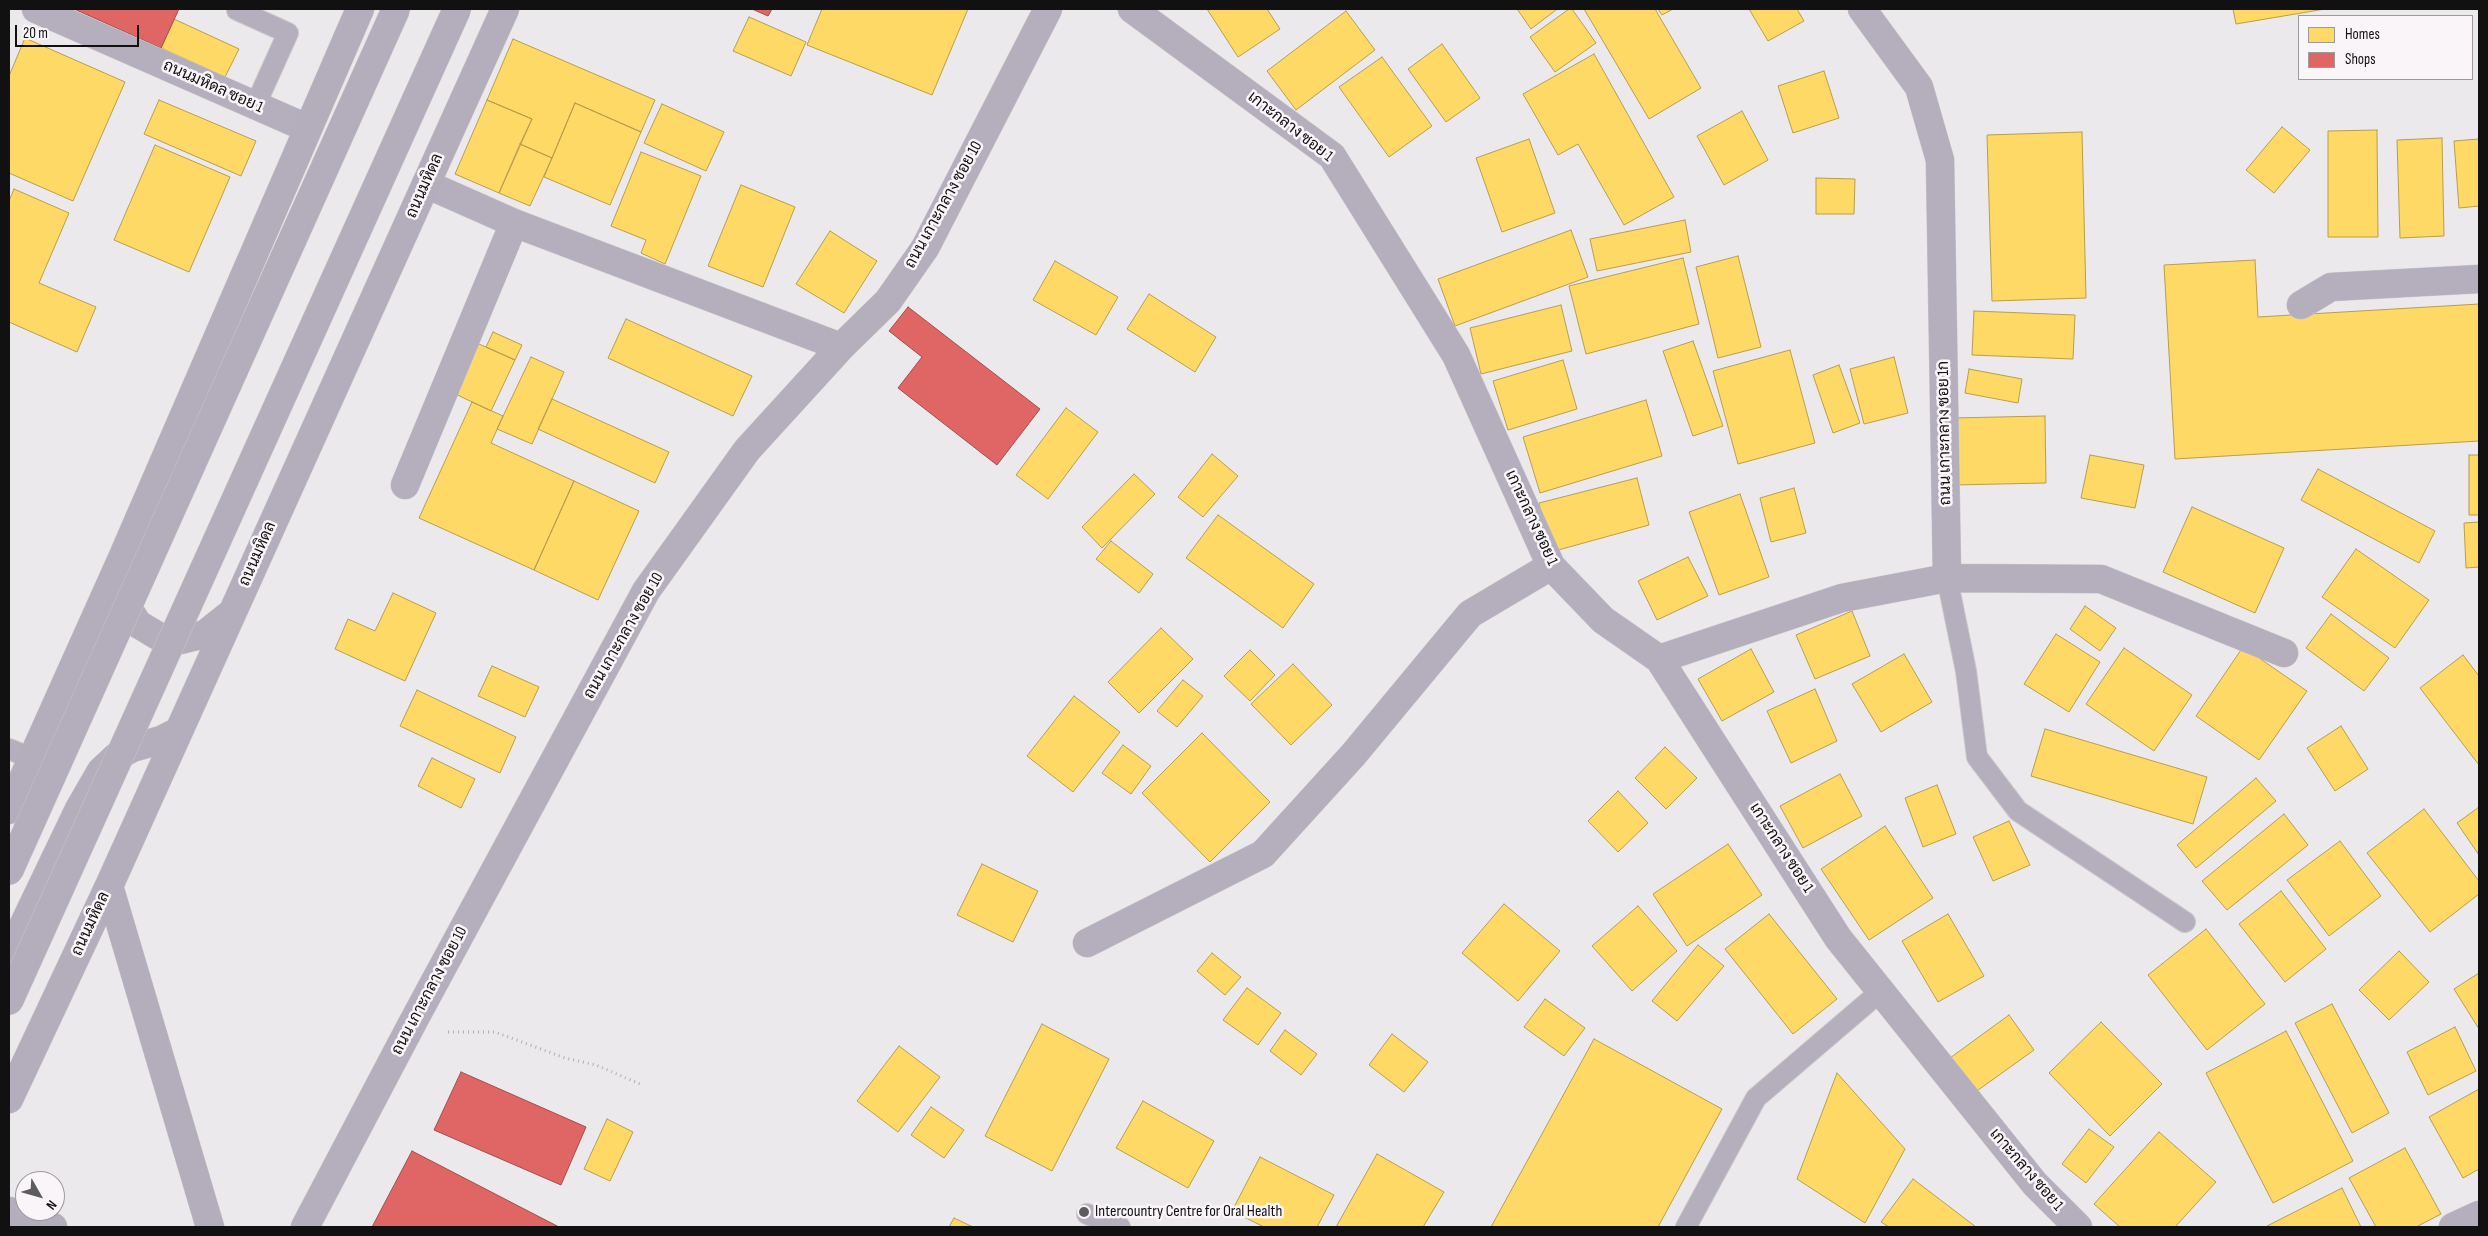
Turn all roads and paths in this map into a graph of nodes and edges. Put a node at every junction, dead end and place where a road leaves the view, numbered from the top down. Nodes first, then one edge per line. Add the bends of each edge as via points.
1 (36, 9) edge
2 (237, 9) edge
3 (360, 9) edge
4 (396, 9) edge
5 (456, 9) edge
6 (505, 9) edge
7 (1048, 9) edge
8 (1132, 9) edge
9 (1862, 9) edge
10 (255, 106) junction
11 (307, 128) junction
12 (426, 184) junction
13 (514, 223) junction
14 (2479, 279) edge
15 (2301, 305) dead end
16 (841, 348) junction
17 (404, 485) dead end
18 (123, 556) junction
19 (1551, 566) junction
20 (1947, 578) junction
21 (232, 612) junction
22 (2284, 653) dead end
23 (1659, 659) junction
24 (179, 731) junction
25 (20, 753) edge
26 (11, 801) edge
27 (9, 871) edge
28 (109, 886) junction
29 (2185, 922) dead end
30 (1087, 943) dead end
31 (9, 955) edge
32 (1881, 991) junction
33 (9, 1001) edge
34 (407, 1033) junction
35 (640, 1084) dead end
36 (9, 1099) edge
37 (9, 1211) edge
38 (1087, 1214) dead end
39 (2479, 1215) edge
40 (53, 1227) edge
41 (210, 1227) edge
42 (305, 1227) edge
43 (1120, 1227) edge
44 (1686, 1227) edge
45 (2078, 1227) edge
46 (2453, 1227) edge

1 - 10 street, ถนนมหิดล ซอย 1
2 - 10 lane via 288,33
3 - 11 main road
4 - 27 main road, bridge
5 - 33 main road, bridge
6 - 12 main road, ถนนมหิดล
7 - 16 street, ถนน เกาะกลาง ซอย 10 via 925,248 888,301
8 - 19 street, เกาะกลาง ซอย 1 via 1332,156 1456,355
9 - 20 street, ถนน เกาะกลาง ซอย 1ก via 1919,87 1940,160
10 - 11 street, ถนนมหิดล ซอย 1
11 - 18 main road
12 - 13 street
12 - 21 main road, ถนนมหิดล
13 - 16 street
13 - 17 street
14 - 15 street via 2331,287
16 - 34 street, ถนน เกาะกลาง ซอย 10 via 747,450 646,591
18 - 21 main road via 119,581 125,604 138,624 158,636 181,640 204,634
18 - 25 main road
19 - 23 street, เกาะกลาง ซอย 1 via 1603,620
19 - 30 street via 1470,614 1353,755 1263,854
20 - 22 street via 2100,579
20 - 23 street via 1842,598
20 - 29 lane via 1966,671 1977,756 2018,811
21 - 24 main road, ถนนมหิดล
23 - 32 street, เกาะกลาง ซอย 1 via 1838,938
24 - 28 main road, ถนนมหิดล
24 - 31 main road via 132,748 101,771 82,802
25 - 26 main road
28 - 36 main road, ถนนมหิดล
28 - 41 main road
32 - 44 lane via 1756,1098
32 - 45 street, เกาะกลาง ซอย 1 via 2035,1184
34 - 35 path via 495,1032 596,1065
34 - 42 street, ถนน เกาะกลาง ซอย 10
37 - 40 main road
38 - 43 lane
39 - 46 street

